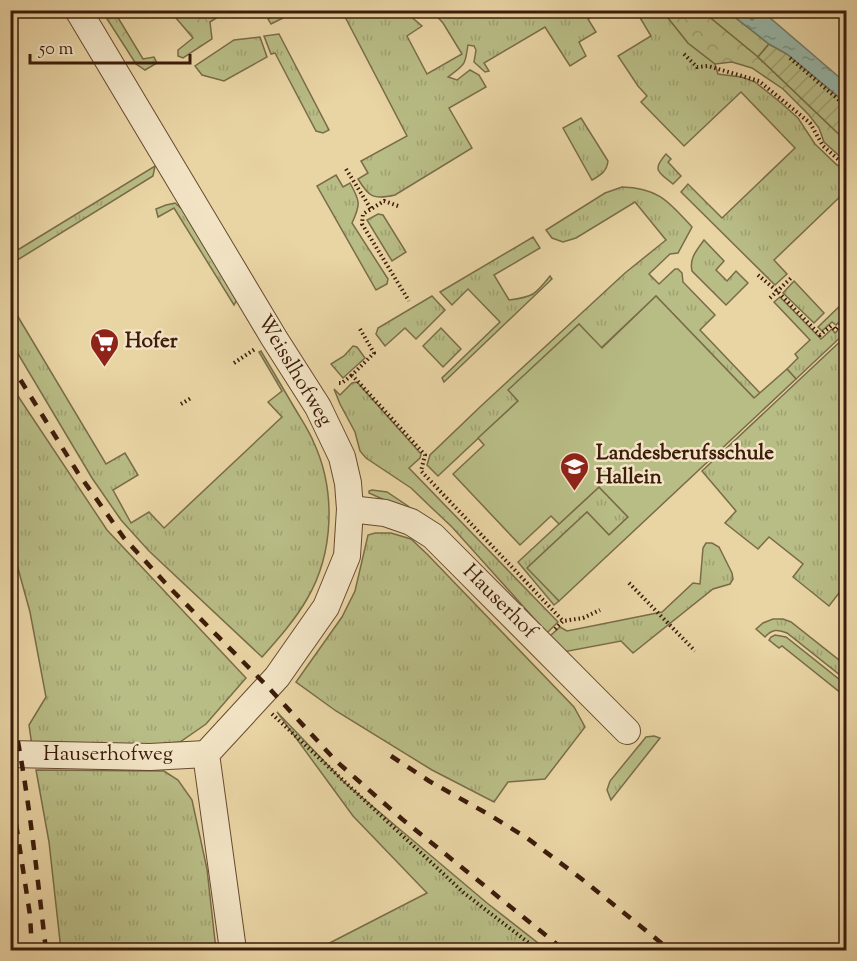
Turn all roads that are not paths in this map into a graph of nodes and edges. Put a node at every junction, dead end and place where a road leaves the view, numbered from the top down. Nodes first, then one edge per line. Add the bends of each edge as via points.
1 (78, 10) edge
2 (350, 509) junction
3 (627, 731) dead end
4 (214, 746) junction
5 (10, 754) edge
6 (233, 951) edge

1 - 2 street, Weisslhofweg via 318,407 342,457
2 - 3 street, Hauserhof via 385,513 411,522 433,536
2 - 4 street, Weisslhofweg via 347,556 326,607 282,670
4 - 5 street, Hauserhofweg via 150,757
4 - 6 street

